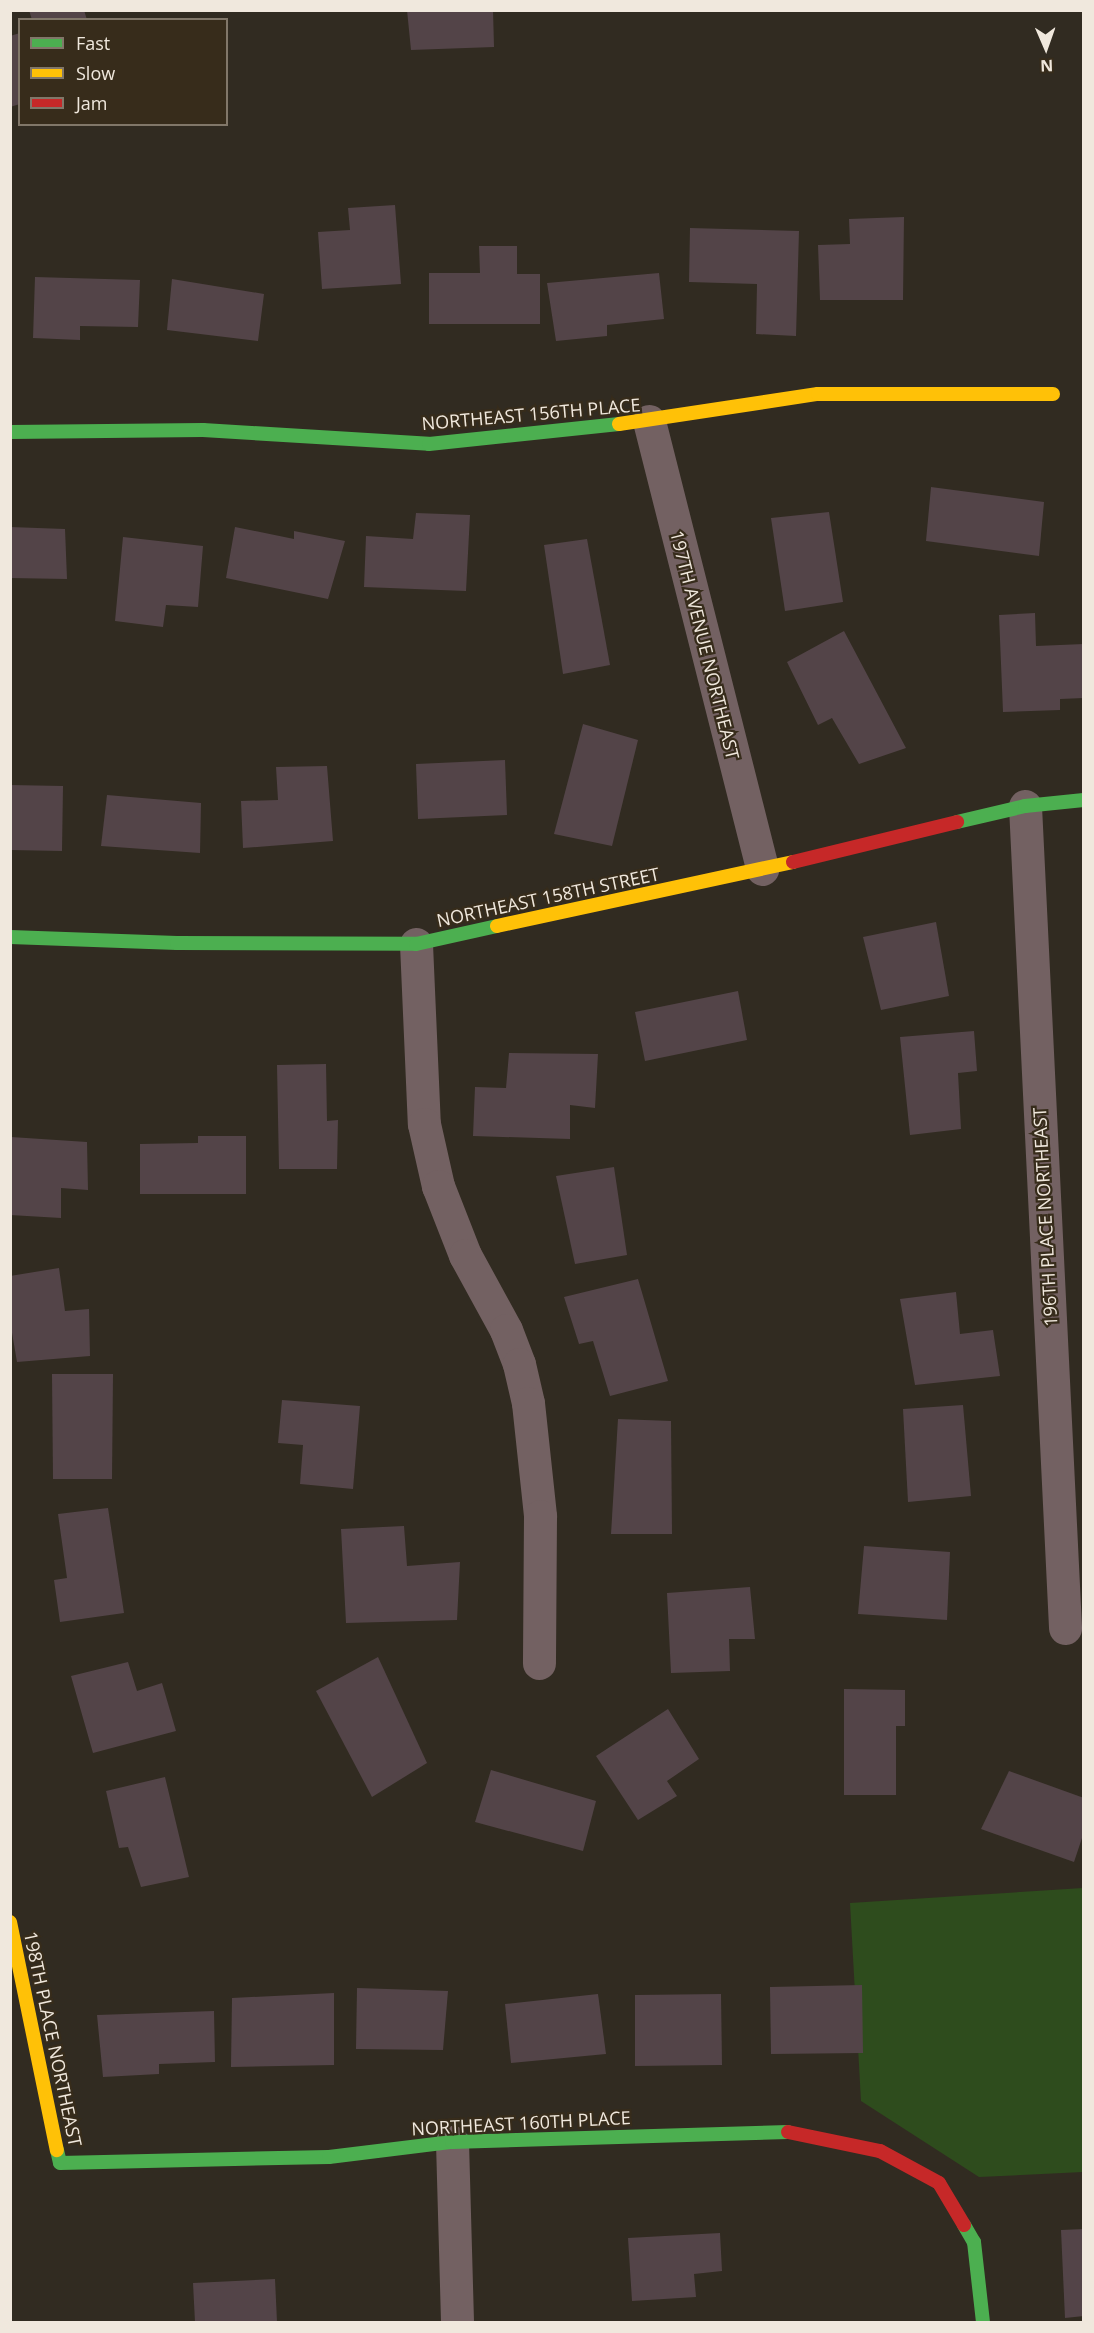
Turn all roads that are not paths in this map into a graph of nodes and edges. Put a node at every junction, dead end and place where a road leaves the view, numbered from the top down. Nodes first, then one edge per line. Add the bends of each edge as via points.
1 (1053, 393) dead end
2 (649, 421) junction
3 (10, 432) edge
4 (1083, 800) edge
5 (1025, 806) junction
6 (762, 870) junction
7 (10, 937) edge
8 (416, 944) junction
9 (1065, 1628) dead end
10 (539, 1663) dead end
11 (10, 1922) edge
12 (452, 2142) junction
13 (60, 2163) joint
14 (457, 2322) edge
15 (983, 2322) edge

1 - 2 street, NORTHEAST 156TH PLACE via 818,394
2 - 3 street, NORTHEAST 156TH PLACE via 429,444 203,430
2 - 6 street, 197TH AVENUE NORTHEAST
4 - 5 street, NORTHEAST 158TH STREET
5 - 6 street, NORTHEAST 158TH STREET
5 - 9 street, 196TH PLACE NORTHEAST
6 - 8 street, NORTHEAST 158TH STREET
7 - 8 street, NORTHEAST 158TH STREET via 177,943
8 - 10 street via 424,1124 438,1186 465,1255 506,1330 528,1403 540,1516
11 - 13 street, 198TH PLACE NORTHEAST
12 - 13 street, NORTHEAST 160TH PLACE via 329,2157
12 - 14 street
12 - 15 street, NORTHEAST 160TH PLACE via 780,2130 880,2151 939,2183 974,2242

